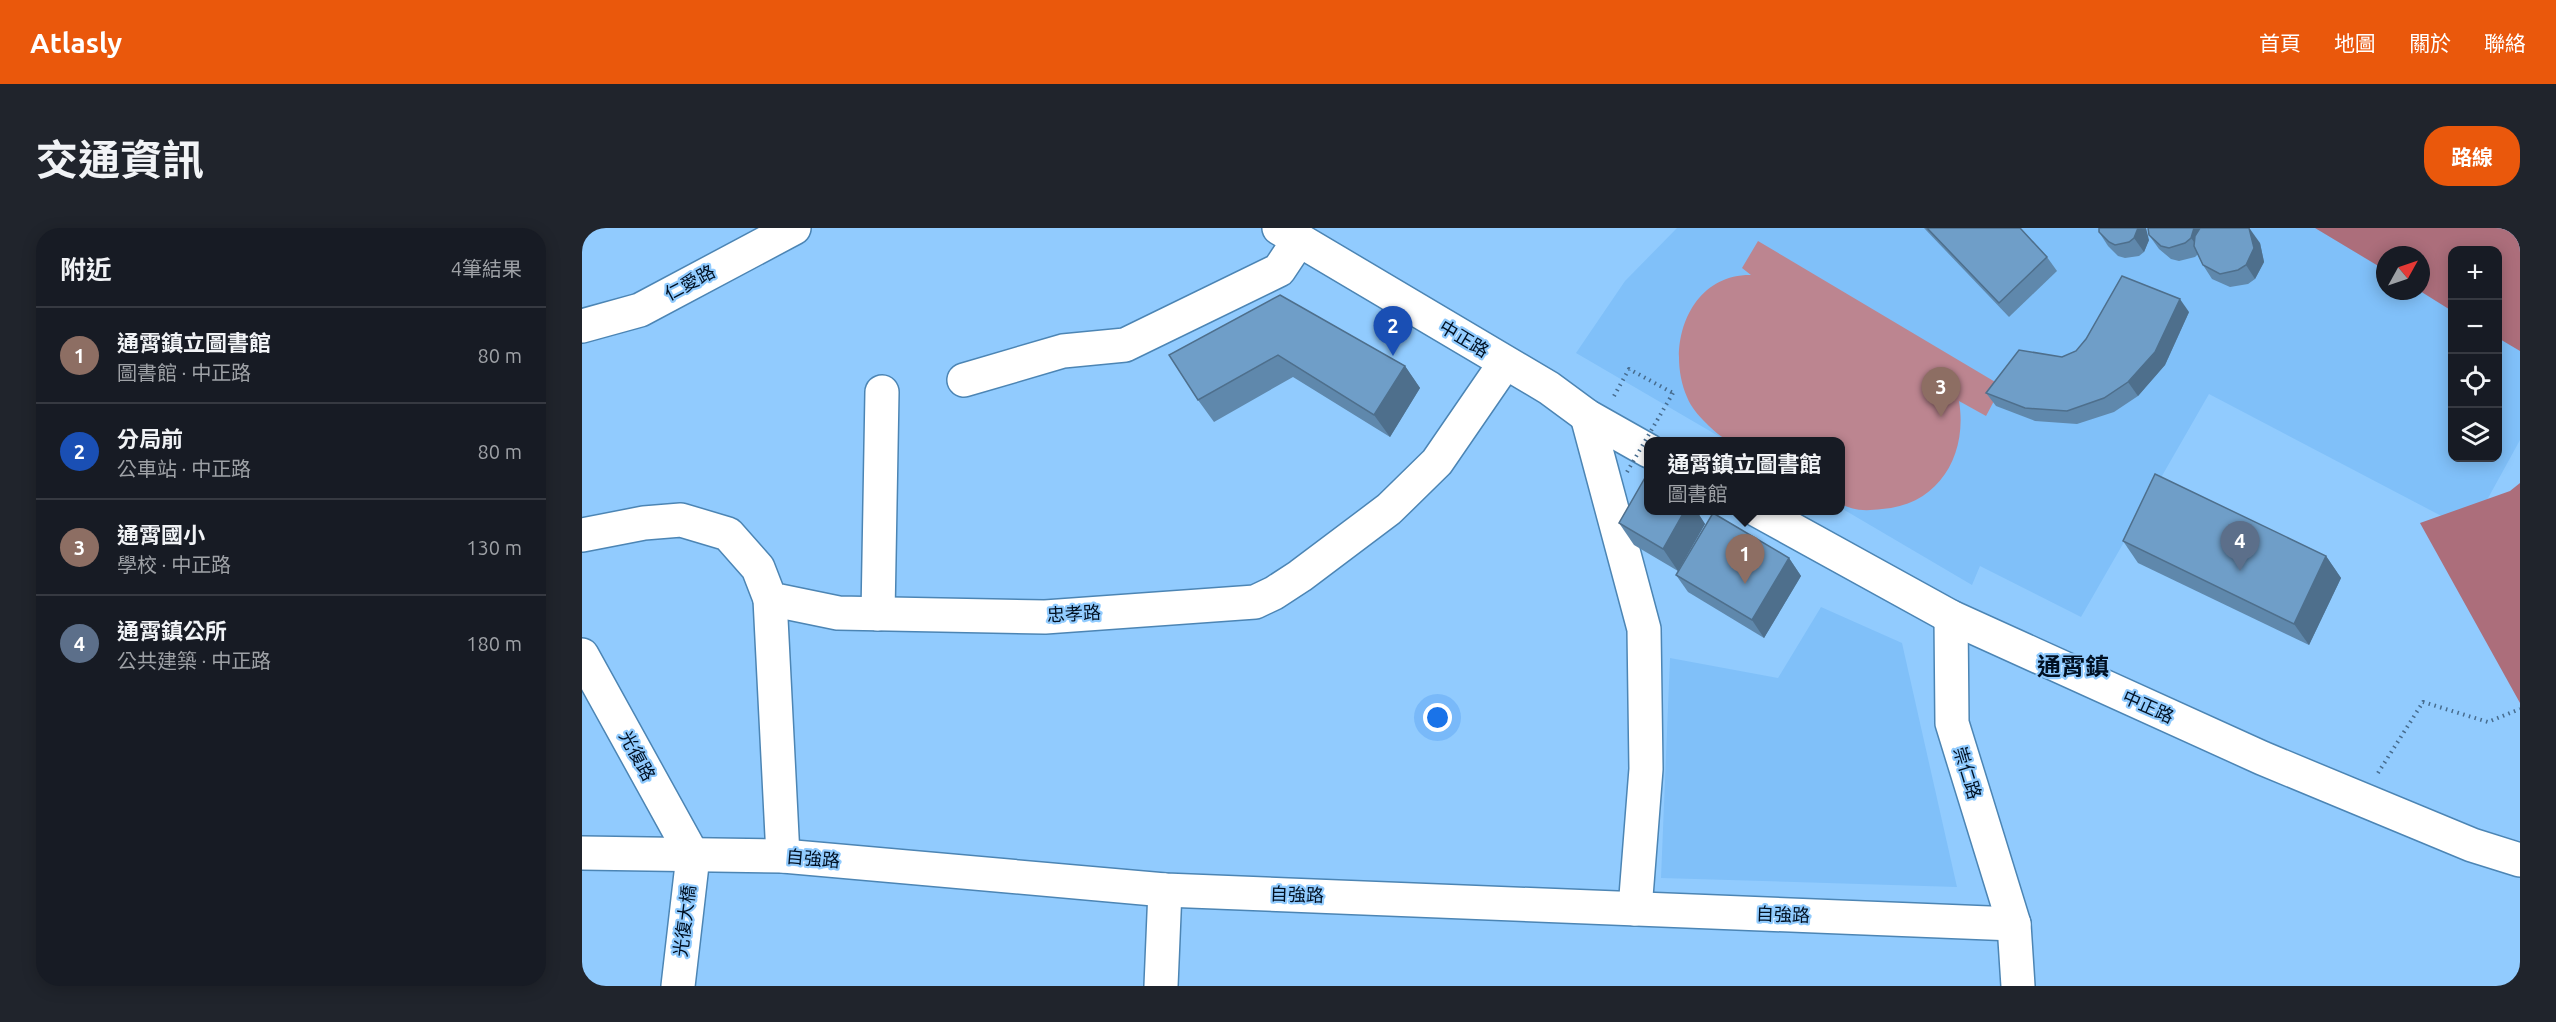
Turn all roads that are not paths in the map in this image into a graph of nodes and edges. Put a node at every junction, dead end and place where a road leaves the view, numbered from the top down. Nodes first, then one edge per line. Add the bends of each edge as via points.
1 (794, 228) edge
2 (1289, 234) edge
3 (582, 326) edge
4 (1505, 363) junction
5 (964, 380) dead end
6 (882, 392) dead end
7 (1587, 416) junction
8 (1638, 461) edge
9 (1766, 515) edge
10 (582, 535) edge
11 (771, 599) junction
12 (878, 614) junction
13 (1951, 617) junction
14 (582, 655) edge
15 (582, 853) edge
16 (693, 856) junction
17 (783, 856) junction
18 (2520, 860) edge
19 (1166, 890) junction
20 (1635, 909) junction
21 (2014, 924) junction
22 (678, 986) edge
23 (1161, 986) edge
24 (2018, 986) edge

1 - 3 street, 仁愛路 via 640,310
2 - 4 street, 中正路
2 - 5 street via 1279,270 1125,345 1063,351
4 - 7 street, 中正路
4 - 12 street, 忠孝路 via 1437,462 1389,509 1300,576 1254,602 1045,616
6 - 12 street
7 - 8 street, 中正路
7 - 20 street via 1644,629 1646,769
9 - 13 street, 中正路
10 - 11 street via 681,520 728,534 758,568
11 - 12 street, 忠孝路 via 838,613
11 - 17 street
13 - 18 street, 中正路 via 2262,758 2472,845
13 - 21 street, 崇仁路 via 1952,723
14 - 16 street, 光復路
15 - 16 street, 自強路
16 - 17 street, 自強路
16 - 22 street, 光復大橋
17 - 19 street, 自強路
19 - 20 street, 自強路
19 - 23 street
20 - 21 street, 自強路
21 - 24 street, 崇仁路

